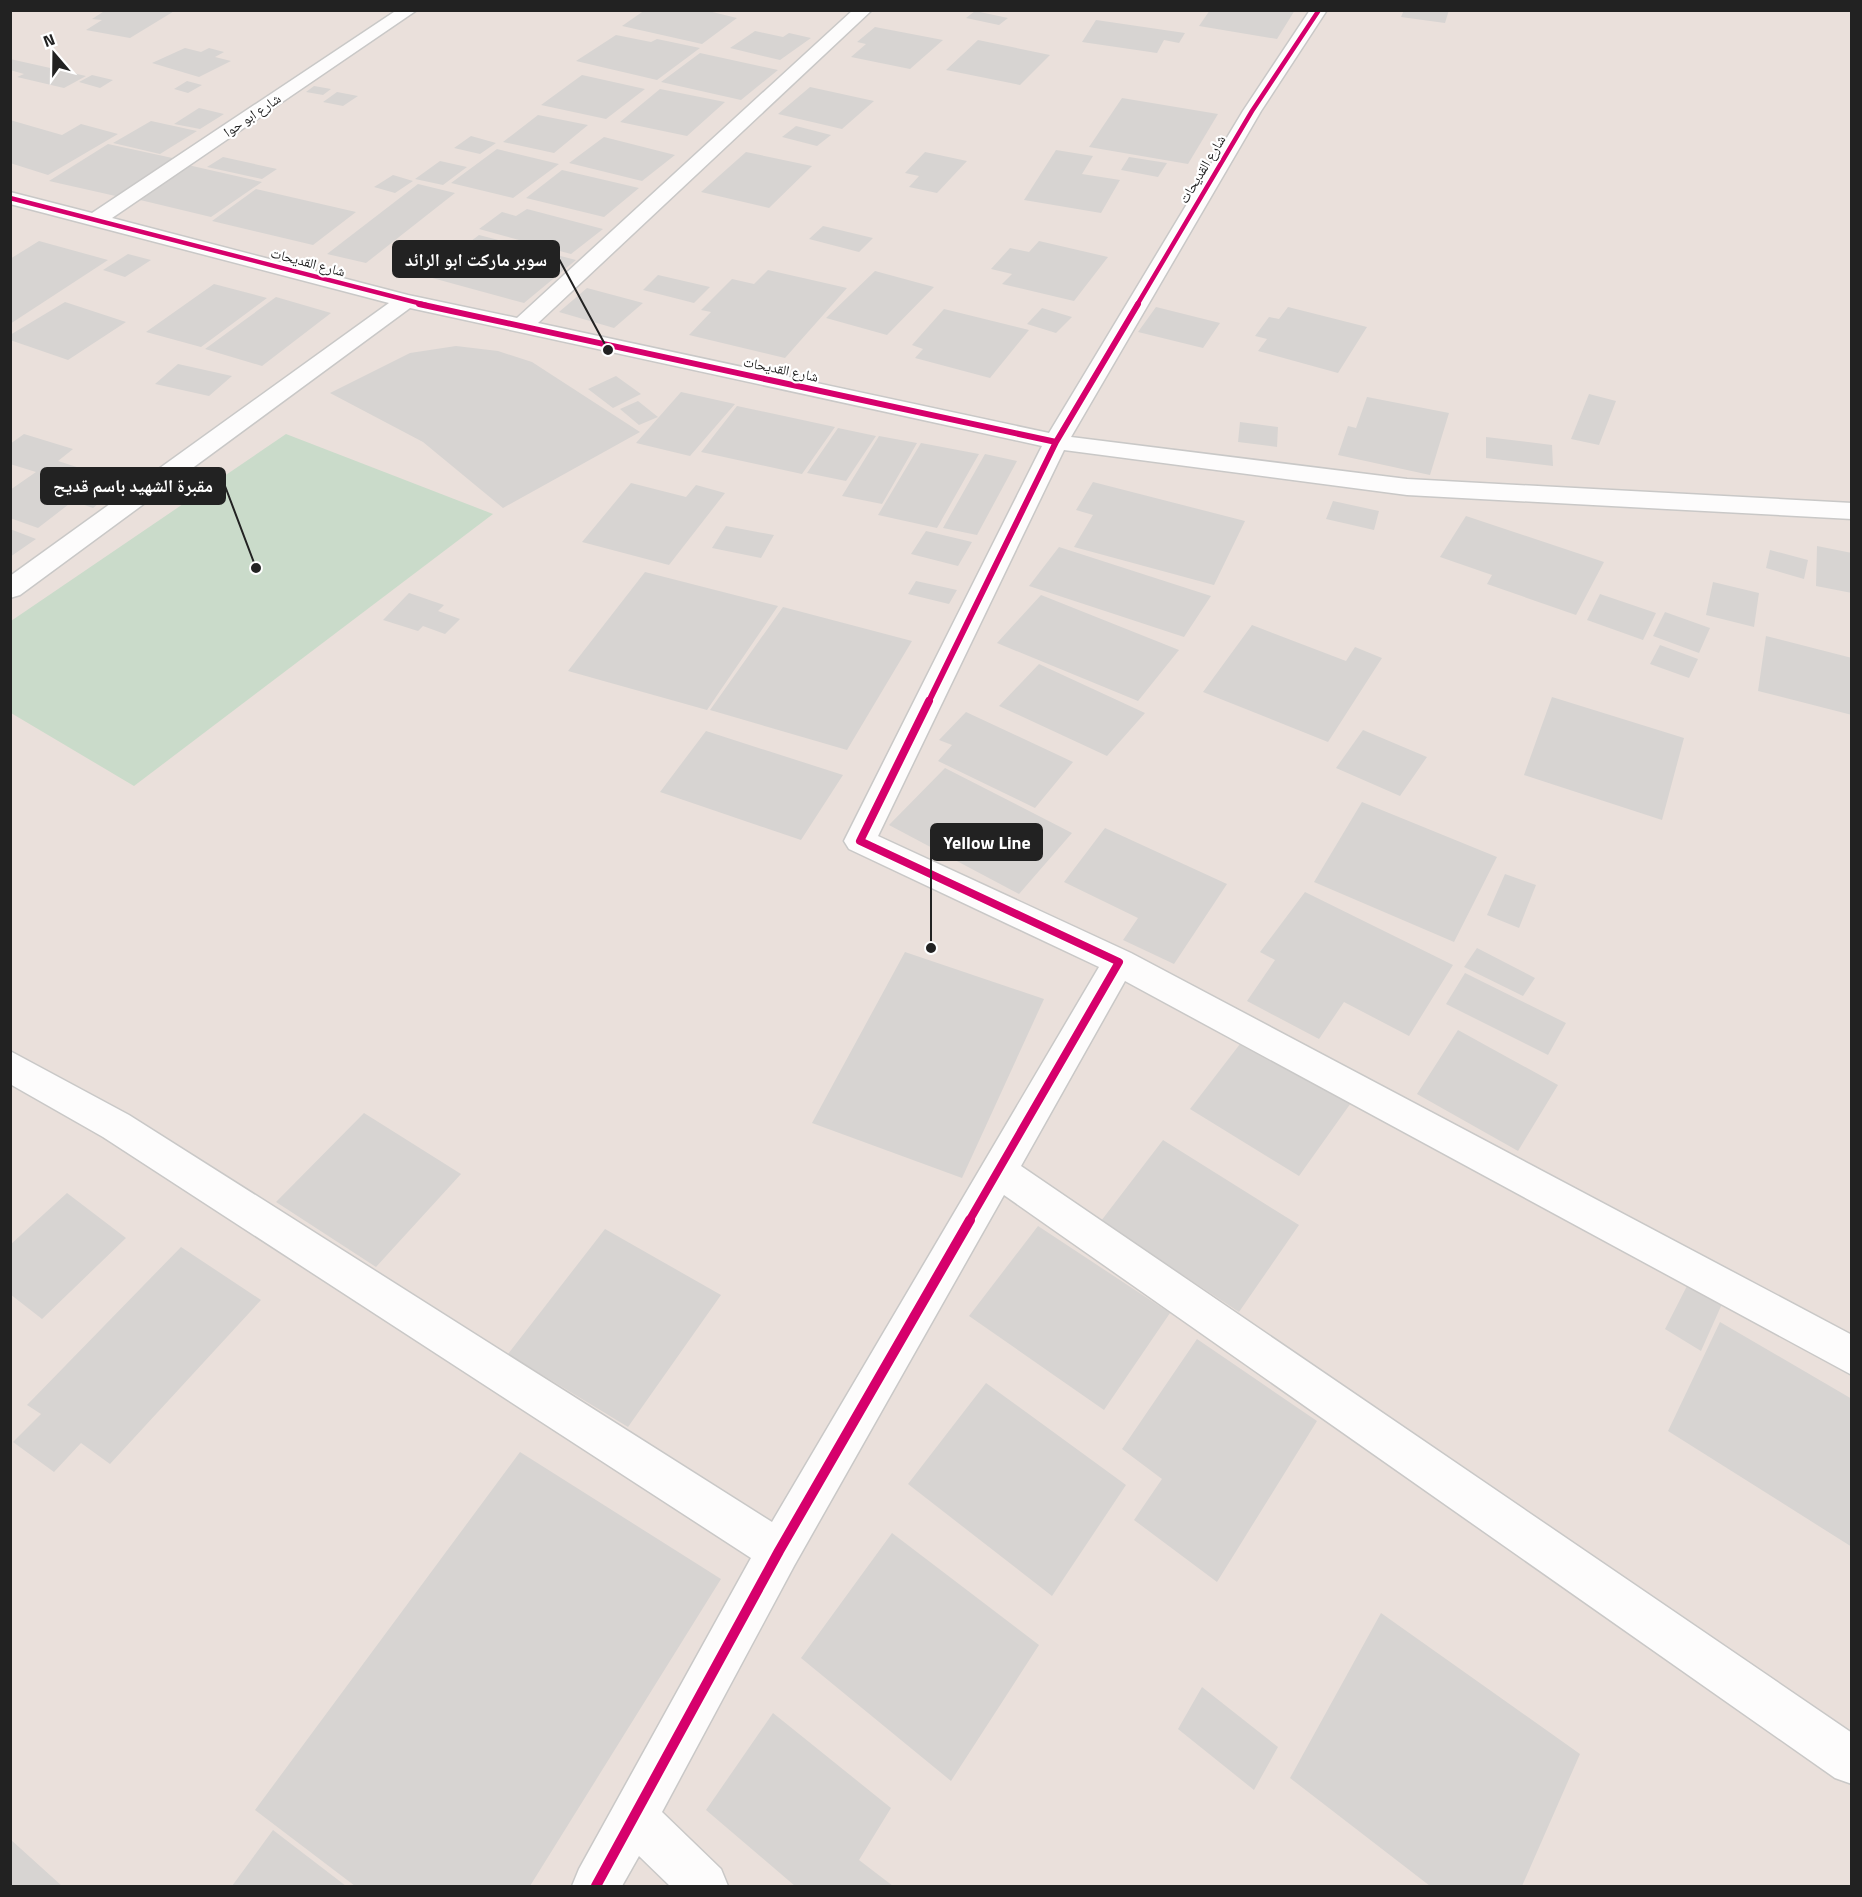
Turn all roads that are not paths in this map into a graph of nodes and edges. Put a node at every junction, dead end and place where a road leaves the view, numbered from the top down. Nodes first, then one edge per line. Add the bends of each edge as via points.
1 (409, 10) edge
2 (864, 10) edge
3 (1319, 10) edge
4 (10, 198) edge
5 (95, 220) junction
6 (406, 302) junction
7 (522, 326) junction
8 (1056, 442) junction
9 (1851, 511) edge
10 (10, 589) edge
11 (1119, 962) junction
12 (10, 1066) edge
13 (999, 1171) junction
14 (1851, 1356) edge
15 (778, 1551) junction
16 (1851, 1761) edge
17 (634, 1818) junction
18 (596, 1887) edge
19 (704, 1887) edge

1 - 5 street, شارع ابو حوا
2 - 7 street
3 - 8 street, شارع القديحات via 1252,111
4 - 5 street, شارع القديحات
5 - 6 street, شارع القديحات
6 - 7 street, شارع القديحات
6 - 10 street
7 - 8 street, شارع القديحات
8 - 9 street via 1407,487
8 - 11 street via 860,841
11 - 13 street
11 - 14 street
12 - 15 street via 116,1126
13 - 15 street
13 - 16 street
15 - 17 street
17 - 18 street
17 - 19 street

